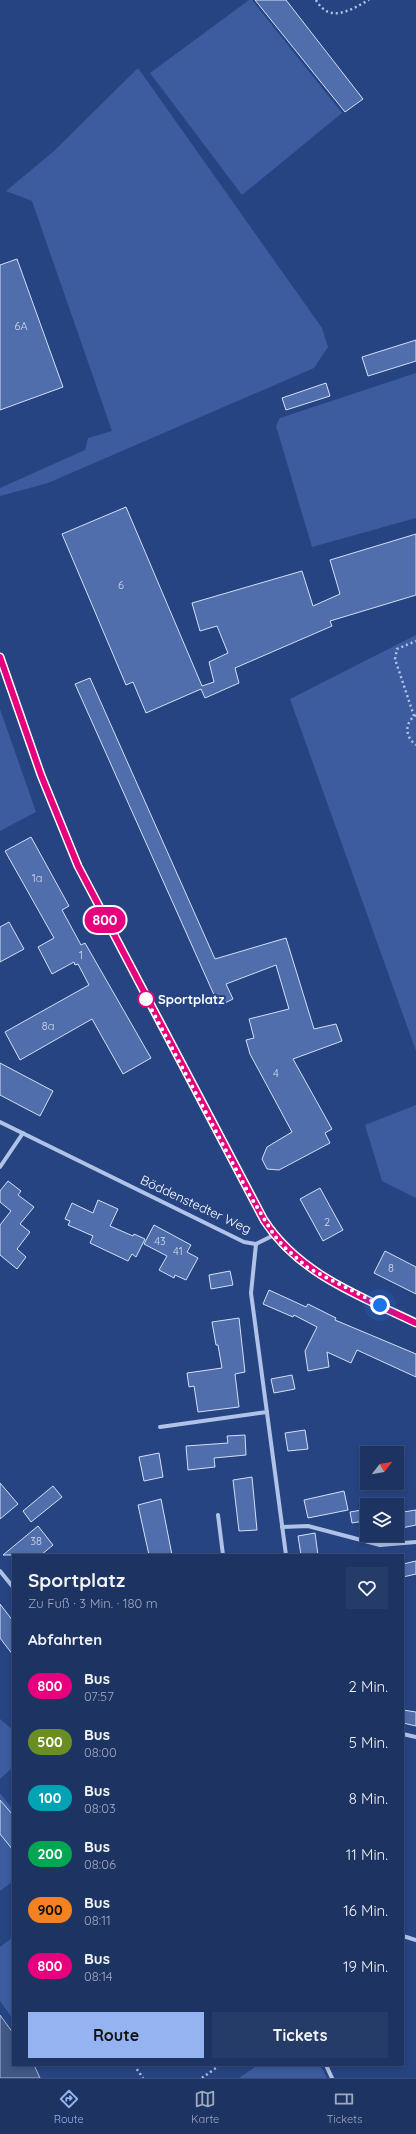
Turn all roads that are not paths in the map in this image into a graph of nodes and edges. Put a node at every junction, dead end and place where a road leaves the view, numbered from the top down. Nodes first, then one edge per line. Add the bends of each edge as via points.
1 (0, 657) edge
2 (0, 1122) edge
3 (23, 1133) junction
4 (0, 1167) edge
5 (274, 1235) junction
6 (256, 1244) junction
7 (416, 1323) edge
8 (267, 1412) junction
9 (160, 1427) dead end
10 (218, 1515) dead end
11 (282, 1527) junction
12 (416, 1542) edge
13 (223, 1554) edge
14 (286, 1554) edge
15 (0, 1572) edge
16 (12, 1586) edge
17 (404, 1734) edge
18 (416, 1737) edge
19 (404, 1936) edge
20 (416, 1940) edge
21 (326, 2066) edge
22 (332, 2078) edge

1 - 5 street via 41,775 78,866 242,1180
2 - 3 street, Böddenstedter Weg
3 - 4 street
3 - 6 street, Böddenstedter Weg via 222,1232 244,1242
5 - 6 street, Böddenstedter Weg
5 - 7 street via 308,1268
6 - 8 street via 251,1293
8 - 9 street
8 - 11 street
10 - 13 street
11 - 12 street via 308,1526 380,1545
11 - 14 street
15 - 16 street
17 - 18 street
19 - 20 street
21 - 22 street

